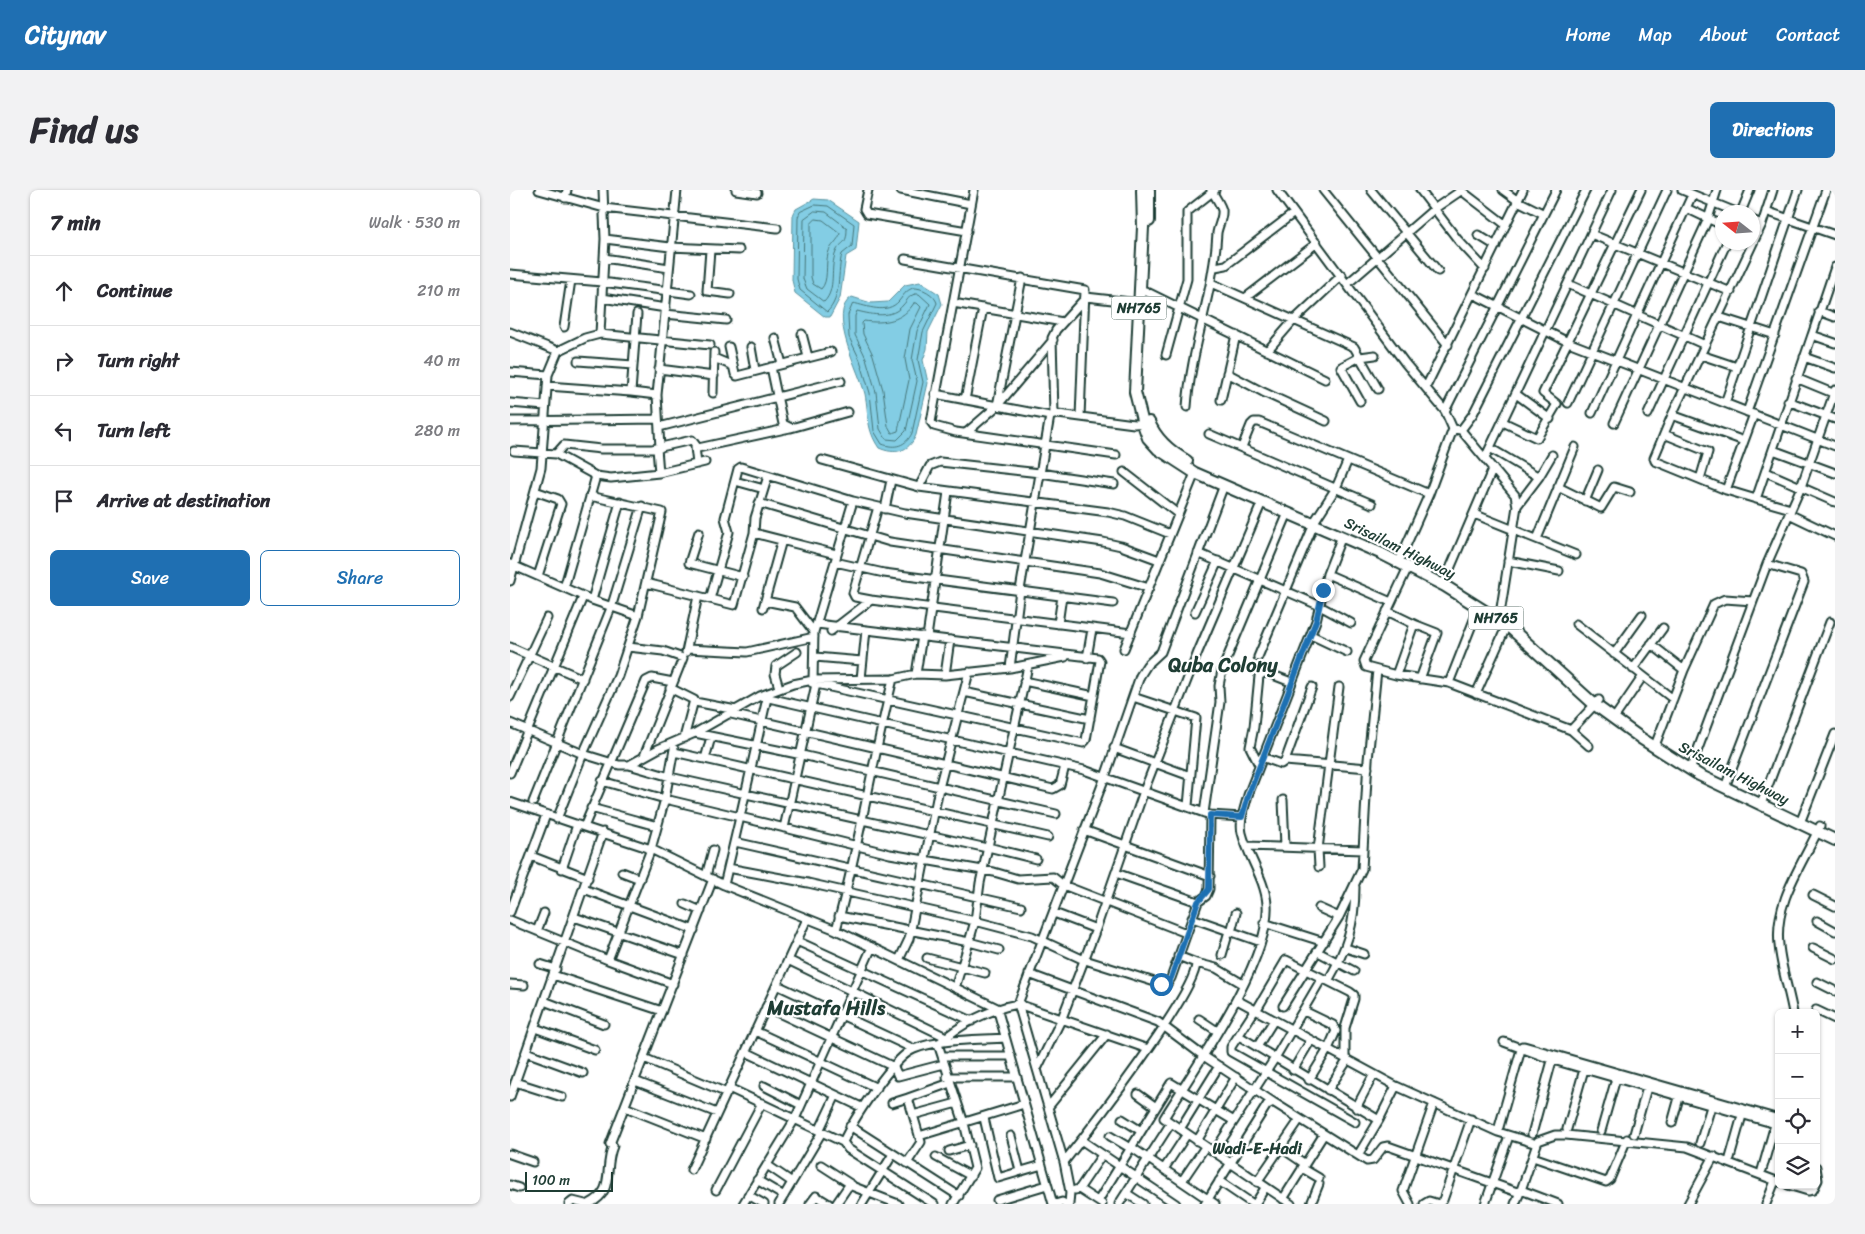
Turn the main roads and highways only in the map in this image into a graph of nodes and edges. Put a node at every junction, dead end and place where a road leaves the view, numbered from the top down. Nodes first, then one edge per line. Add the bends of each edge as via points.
1 (1142, 190) edge
2 (1149, 190) edge
3 (1146, 423) junction
4 (1315, 521) junction
5 (1444, 582) junction
6 (1597, 702) junction
7 (1819, 829) junction
8 (1835, 833) edge
9 (1835, 840) edge

1 - 3 highway, Srisailam Highway / NH765 via 1140,302 1134,373 1135,392
2 - 3 highway, Srisailam Highway / NH765 via 1140,364
3 - 4 highway, Srisailam Highway / NH765 via 1179,456 1197,467
3 - 4 highway, Srisailam Highway / NH765 via 1148,438 1158,449 1195,473
4 - 5 highway, Srisailam Highway / NH765
4 - 5 highway, Srisailam Highway / NH765 via 1401,557
5 - 6 highway, Srisailam Highway / NH765 via 1507,625
5 - 6 highway, Srisailam Highway / NH765 via 1517,625
6 - 7 highway, Srisailam Highway / NH765 via 1692,765
6 - 7 highway, Srisailam Highway / NH765 via 1679,763
7 - 8 highway, Srisailam Highway / NH765
7 - 9 highway, Srisailam Highway / NH765

